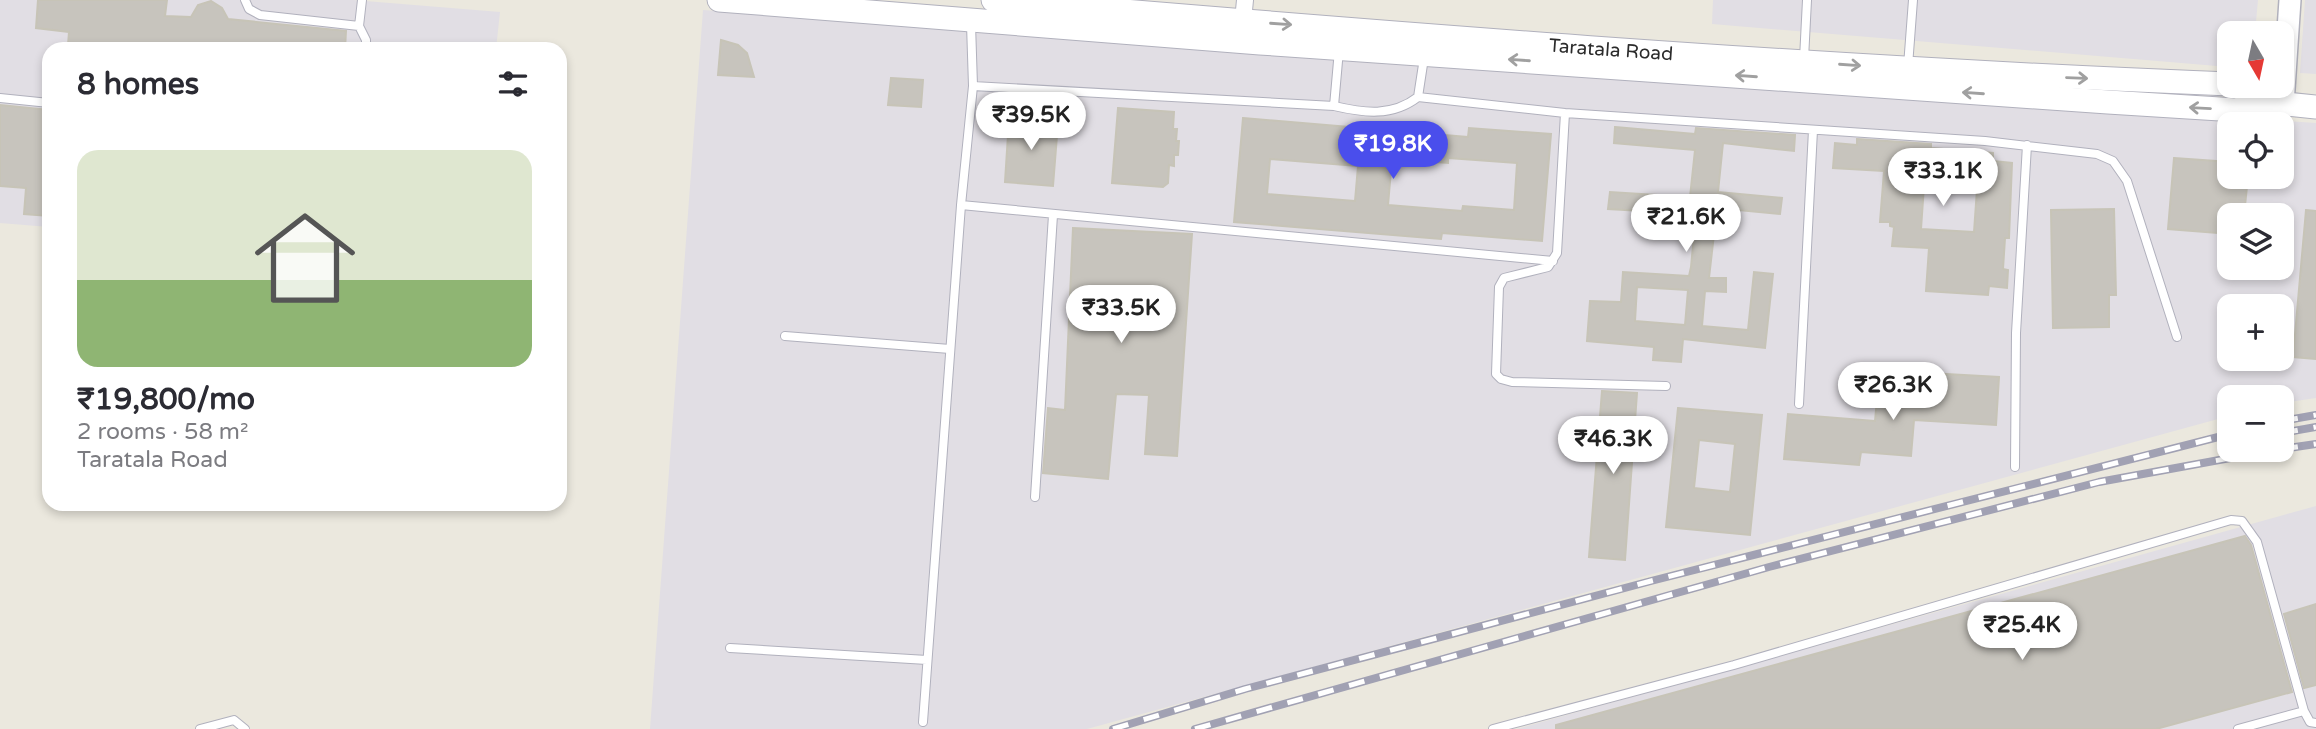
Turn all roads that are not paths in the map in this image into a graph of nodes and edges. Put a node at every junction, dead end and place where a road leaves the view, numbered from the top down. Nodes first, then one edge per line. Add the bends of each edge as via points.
1 (245, 0) edge
2 (362, 0) edge
3 (719, 0) edge
4 (997, 0) edge
5 (1807, 0) edge
6 (1913, 0) edge
7 (2290, 0) edge
8 (1244, 10) edge
9 (971, 21) junction
10 (359, 26) junction
11 (1340, 38) junction
12 (366, 42) edge
13 (1426, 44) junction
14 (1804, 62) junction
15 (1908, 69) junction
16 (2217, 83) edge
17 (973, 86) junction
18 (1418, 97) junction
19 (0, 98) edge
20 (2265, 98) edge
21 (42, 102) edge
22 (2275, 103) junction
23 (1334, 106) junction
24 (2316, 107) edge
25 (1565, 113) junction
26 (1813, 130) junction
27 (2027, 145) junction
28 (961, 205) junction
29 (1053, 215) junction
30 (1553, 261) junction
31 (785, 336) dead end
32 (2177, 337) dead end
33 (950, 349) junction
34 (1666, 386) dead end
35 (1799, 404) dead end
36 (2015, 467) dead end
37 (1035, 497) dead end
38 (730, 648) dead end
39 (927, 660) junction
40 (2304, 711) junction
41 (923, 722) dead end
42 (2316, 723) edge
43 (200, 729) edge
44 (244, 729) edge
45 (1493, 729) edge
46 (2238, 729) edge

1 - 10 lane via 249,9 260,15
2 - 10 lane
3 - 9 main road
4 - 8 main road via 1185,12
5 - 14 lane
6 - 15 lane
7 - 22 street
8 -> 11 main road
9 - 11 main road
9 - 17 lane
10 - 12 lane
11 - 13 main road
11 - 23 lane
13 - 14 main road, Taratala Road
13 - 18 lane
22 -> 13 main road via 2236,110 2196,108
14 -> 15 main road, Taratala Road
15 -> 16 main road, Taratala Road
17 - 23 lane
17 - 28 lane
18 - 23 lane via 1377,113
18 - 25 lane
19 - 21 lane
20 - 22 main road
22 - 24 main road
25 - 26 lane
25 - 30 lane via 1558,243
26 - 27 lane
26 - 35 lane
27 - 32 lane via 2097,154 2120,168
27 - 36 lane via 2016,332
28 - 29 lane
28 - 33 lane
29 - 30 lane
29 - 37 lane
30 - 34 lane via 1538,271 1504,278 1499,287 1496,374 1512,382
31 - 33 lane
33 - 39 lane
38 - 39 lane
39 - 41 lane
40 - 42 lane
40 - 45 lane via 2258,542 2242,521 2231,520 1734,665
40 - 46 lane
43 - 44 lane via 234,720

